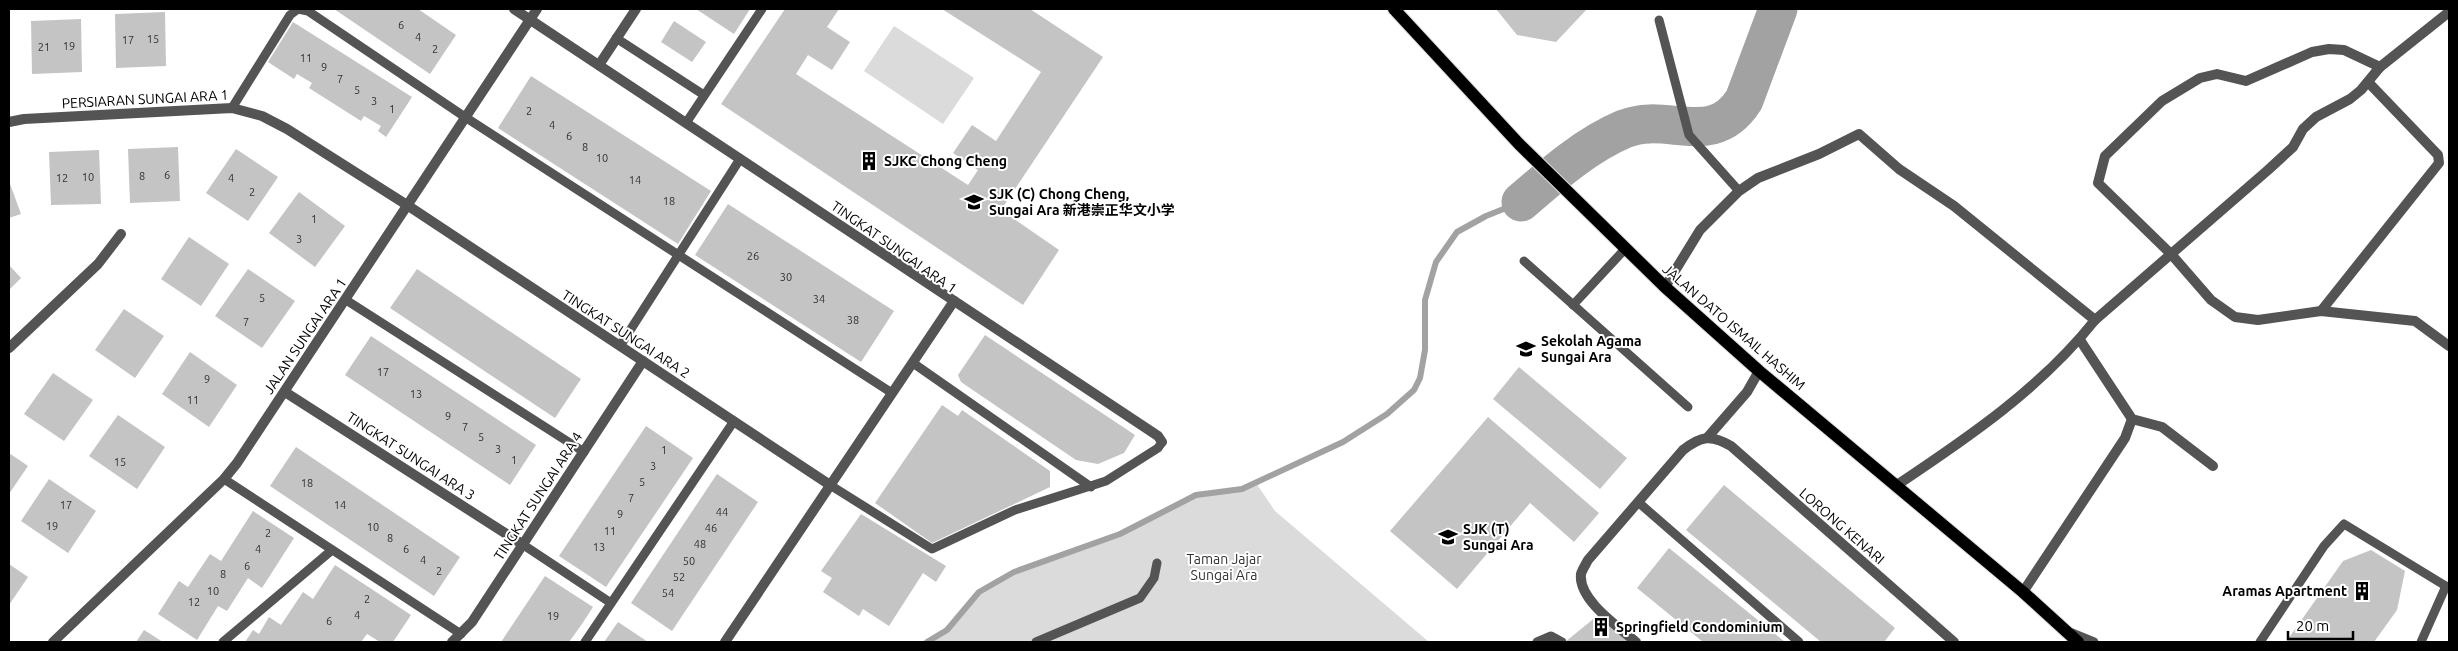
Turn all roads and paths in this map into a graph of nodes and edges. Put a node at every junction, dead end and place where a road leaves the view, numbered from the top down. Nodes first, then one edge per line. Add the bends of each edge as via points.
1 (514, 9) edge
2 (538, 9) edge
3 (636, 9) edge
4 (762, 9) edge
5 (1399, 10) edge
6 (2449, 12) edge
7 (530, 20) junction
8 (1659, 20) dead end
9 (616, 38) junction
10 (599, 65) junction
11 (2380, 66) junction
12 (2368, 82) junction
13 (704, 95) junction
14 (232, 108) junction
15 (465, 117) junction
16 (9, 122) edge
17 (686, 122) junction
18 (740, 159) junction
19 (1739, 191) junction
20 (407, 205) junction
21 (121, 234) dead end
22 (1625, 249) junction
23 (2171, 254) junction
24 (678, 255) junction
25 (1524, 261) dead end
26 (1665, 287) junction
27 (346, 300) junction
28 (954, 301) junction
29 (1573, 304) junction
30 (2321, 311) junction
31 (2096, 320) junction
32 (2080, 340) junction
33 (620, 346) junction
34 (2449, 346) edge
35 (9, 348) edge
36 (643, 361) junction
37 (913, 363) junction
38 (1759, 371) junction
39 (285, 392) junction
40 (892, 393) junction
41 (1688, 407) dead end
42 (2132, 419) junction
43 (734, 421) junction
44 (1707, 438) junction
45 (1162, 442) joint
46 (584, 452) junction
47 (2213, 466) dead end
48 (224, 479) junction
49 (830, 485) junction
50 (1897, 485) junction
51 (1091, 487) junction
52 (1638, 502) junction
53 (522, 544) junction
54 (332, 550) junction
55 (1157, 563) dead end
56 (2448, 587) edge
57 (2023, 592) junction
58 (611, 604) junction
59 (2067, 631) junction
60 (461, 634) junction
61 (53, 642) edge
62 (223, 642) edge
63 (452, 642) edge
64 (585, 642) edge
65 (725, 642) edge
66 (1036, 642) edge
67 (1537, 642) edge
68 (1562, 642) edge
69 (1636, 642) edge
70 (1799, 642) edge
71 (1954, 642) edge
72 (2078, 642) edge
73 (2094, 642) edge
74 (2260, 642) edge
75 (2421, 642) edge

1 - 7 street, TINGKAT SUNGAI ARA 1
2 - 7 street, JALAN SUNGAI ARA 1
3 - 9 street
4 - 13 lane
5 - 22 main road, JALAN DATO ISMAIL HASHIM via 1519,144
6 - 11 street
7 - 10 street, TINGKAT SUNGAI ARA 1
7 - 15 street, JALAN SUNGAI ARA 1
8 - 19 lane via 1689,135
9 - 10 street
9 - 13 lane
10 - 17 street, TINGKAT SUNGAI ARA 1
11 - 12 street
11 - 23 street via 2344,50 2320,51 2246,80 2207,75 2162,101 2105,156 2098,183
12 - 23 street via 2350,99 2316,117 2303,129 2293,147
12 - 30 street via 2438,155 2439,163
13 - 17 lane
14 - 15 lane via 290,15 298,9 308,11
14 - 16 street, PERSIARAN SUNGAI ARA 1
14 - 20 street, PERSIARAN SUNGAI ARA 1 via 262,116 287,129
15 - 20 street, JALAN SUNGAI ARA 1
15 - 24 lane
17 - 18 street, TINGKAT SUNGAI ARA 1
18 - 24 lane
18 - 28 street, TINGKAT SUNGAI ARA 1
19 - 26 street via 1700,230
19 - 31 street via 1758,178 1859,134 1899,169 1954,206
20 - 27 street, JALAN SUNGAI ARA 1
20 - 33 street, TINGKAT SUNGAI ARA 2
21 - 35 street via 98,264
22 - 26 main road, JALAN DATO ISMAIL HASHIM
22 - 29 lane
23 - 30 street via 2212,300 2235,317 2258,320
23 - 31 street
24 - 33 lane
24 - 40 lane
25 - 29 lane
26 - 38 main road, JALAN DATO ISMAIL HASHIM
27 - 39 street, JALAN SUNGAI ARA 1
27 - 46 lane
28 - 37 street, TINGKAT SUNGAI ARA 1
28 - 45 street via 1158,436
29 - 41 lane
30 - 34 street via 2415,321
31 - 32 street
32 - 42 street
32 - 50 street via 1985,426
33 - 36 street, TINGKAT SUNGAI ARA 2
36 - 43 street, TINGKAT SUNGAI ARA 2
36 - 46 street, TINGKAT SUNGAI ARA 4
37 - 40 street, TINGKAT SUNGAI ARA 1
37 - 51 lane
38 - 44 street via 1747,392
38 - 50 main road, JALAN DATO ISMAIL HASHIM
39 - 48 street, JALAN SUNGAI ARA 1
39 - 53 street, TINGKAT SUNGAI ARA 3
40 - 49 street, TINGKAT SUNGAI ARA 1
42 - 47 street via 2162,427
42 - 57 street via 2126,438
43 - 49 street, TINGKAT SUNGAI ARA 2
43 - 58 lane
44 - 52 street via 1695,441 1683,450
44 - 71 street, LORONG KENARI via 1718,439 1731,446
45 - 51 lane via 1151,453
46 - 53 street, TINGKAT SUNGAI ARA 4
48 - 54 lane
48 - 61 street, JALAN SUNGAI ARA 1
49 - 51 lane via 932,549 1015,510
49 - 65 street, TINGKAT SUNGAI ARA 1
50 - 57 main road, JALAN DATO ISMAIL HASHIM
52 - 69 street via 1588,560 1581,574 1582,587 1589,599
52 - 70 lane
53 - 58 lane
53 - 60 street, TINGKAT SUNGAI ARA 4
54 - 60 lane
54 - 62 lane
55 - 66 lane via 1154,578 1140,598
56 - 74 lane via 2344,524 2324,546
56 - 75 lane
57 - 59 main road, JALAN DATO ISMAIL HASHIM
58 - 64 lane
59 - 72 main road, JALAN DATO ISMAIL HASHIM
59 - 73 lane
60 - 63 street, TINGKAT SUNGAI ARA 4
67 - 68 lane via 1551,636

